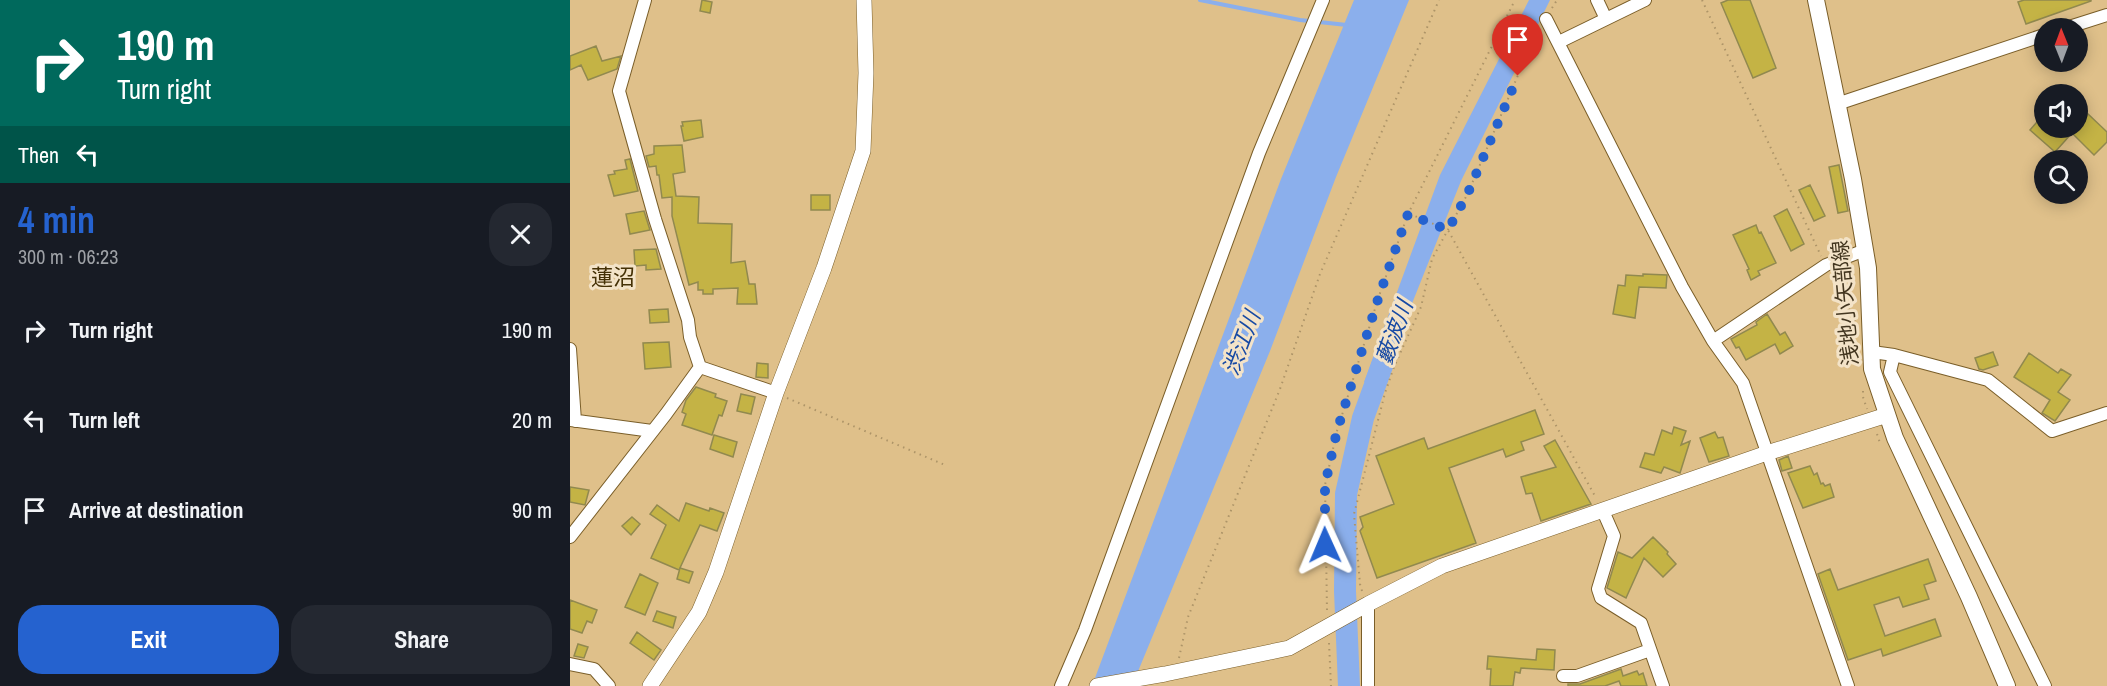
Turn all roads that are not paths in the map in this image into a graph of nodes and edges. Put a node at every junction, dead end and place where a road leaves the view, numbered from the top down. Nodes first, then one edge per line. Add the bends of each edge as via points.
1 (645, 0) edge
2 (864, 0) edge
3 (1323, 0) edge
4 (1597, 0) edge
5 (1645, 0) edge
6 (1816, 0) edge
7 (2107, 15) edge
8 (1546, 19) road end
9 (1606, 19) junction
10 (2088, 21) edge
11 (2034, 38) edge
12 (1559, 42) junction
13 (1837, 104) junction
14 (1865, 250) junction
15 (1713, 341) junction
16 (570, 349) edge
17 (1872, 352) junction
18 (1894, 355) junction
19 (700, 367) junction
20 (776, 393) junction
21 (2107, 413) edge
22 (1879, 418) junction
23 (573, 421) edge
24 (652, 431) junction
25 (1767, 453) junction
26 (1603, 511) junction
27 (570, 537) edge
28 (1364, 606) junction
29 (1650, 650) junction
30 (570, 664) edge
31 (1563, 676) dead end
32 (609, 686) edge
33 (650, 686) edge
34 (1061, 686) edge
35 (1097, 686) edge
36 (1368, 686) edge
37 (1663, 686) edge
38 (1848, 686) edge
39 (2007, 686) edge
40 (2045, 686) edge

1 - 19 street via 619,91
2 - 20 street via 863,151
3 - 34 street via 1259,153
4 - 9 street
5 - 9 street
6 - 13 main road, 浅地小矢部線
7 - 10 street
8 - 12 street
9 - 12 street
11 - 13 street
12 - 15 street via 1682,288
13 - 14 main road, 浅地小矢部線
14 - 15 street via 1826,265
14 - 17 main road, 浅地小矢部線
15 - 25 street via 1743,383
16 - 23 street
17 - 18 street
17 - 22 main road, 浅地小矢部線
18 - 21 street via 1988,380 2052,431
18 - 40 street via 1890,372
19 - 20 street
19 - 24 street
20 - 33 street via 699,612
22 - 25 street
22 - 39 main road, 浅地小矢部線 via 1895,438
23 - 24 street
24 - 27 street
25 - 26 street
25 - 38 street
26 - 28 street via 1442,566
26 - 29 street via 1614,536 1598,589 1601,598 1641,623
28 - 35 street via 1289,648
28 - 36 street
29 - 31 street via 1577,676
29 - 37 street
30 - 32 street via 594,669

